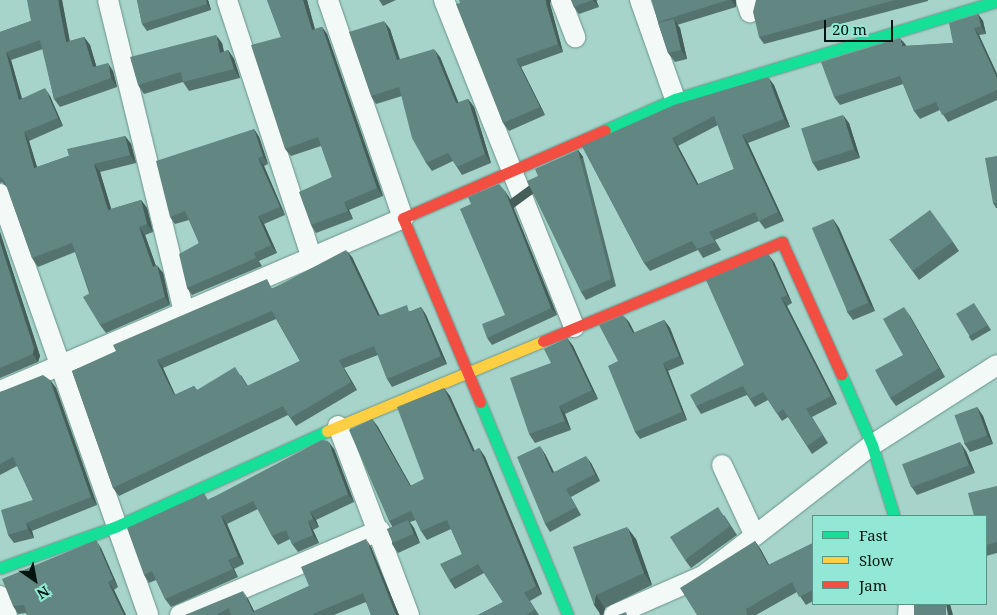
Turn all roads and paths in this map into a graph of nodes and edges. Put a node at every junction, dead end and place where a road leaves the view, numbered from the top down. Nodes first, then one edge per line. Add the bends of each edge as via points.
1 (108, 0) edge
2 (227, 0) edge
3 (328, 0) edge
4 (444, 0) edge
5 (561, 0) edge
6 (640, 0) edge
7 (997, 1) edge
8 (575, 37) dead end
9 (676, 99) junction
10 (510, 174) junction
11 (0, 194) edge
12 (403, 218) junction
13 (311, 256) junction
14 (184, 311) junction
15 (574, 327) junction
16 (997, 365) edge
17 (63, 366) junction
18 (467, 376) junction
19 (0, 391) edge
20 (338, 426) junction
21 (872, 445) junction
22 (722, 465) dead end
23 (894, 515) edge
24 (117, 526) junction
25 (380, 530) junction
26 (754, 534) junction
27 (0, 568) edge
28 (0, 596) edge
29 (7, 615) edge
30 (148, 615) edge
31 (180, 615) edge
32 (409, 615) edge
33 (568, 615) edge
34 (614, 615) edge

1 - 14 street
2 - 13 street
3 - 12 street
4 - 10 street
5 - 8 street
6 - 9 street
7 - 9 street
9 - 10 street
10 - 12 street
10 - 15 street
11 - 17 street
12 - 13 street
12 - 18 street
13 - 14 street
14 - 17 street
15 - 18 street
15 - 21 street via 782,242
16 - 21 street
17 - 19 street
17 - 24 street
18 - 20 street
18 - 33 street
20 - 24 street
20 - 25 street
21 - 23 street
21 - 26 street
22 - 26 street
24 - 27 street
24 - 30 street
25 - 31 street
25 - 32 street
26 - 34 street via 703,576
28 - 29 street

